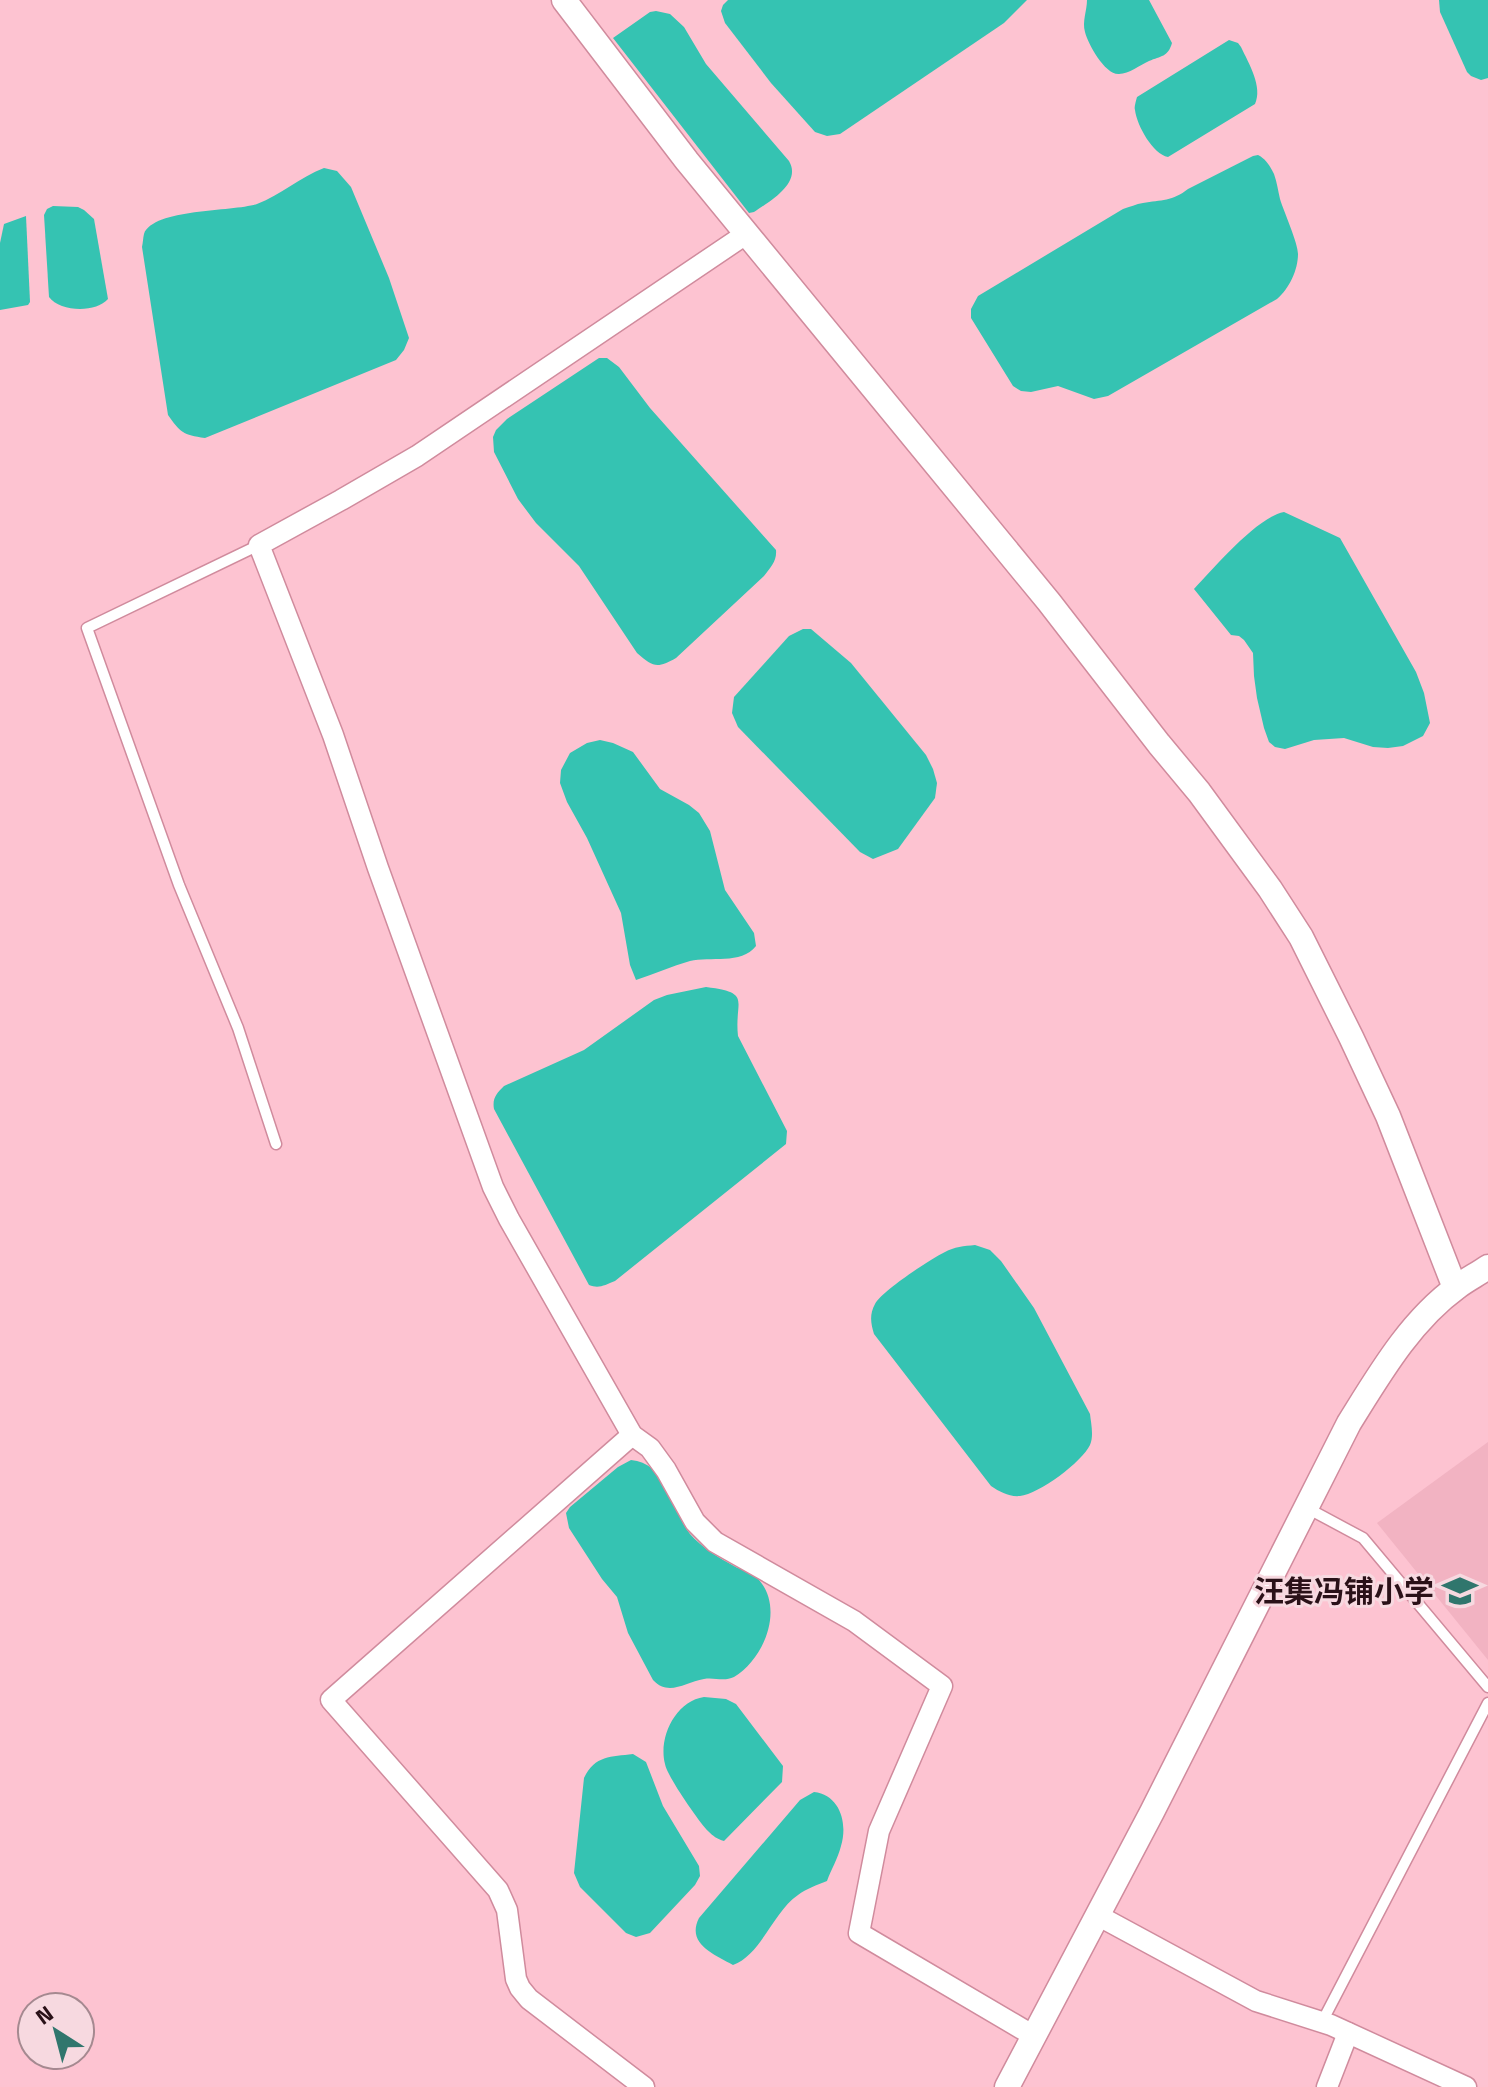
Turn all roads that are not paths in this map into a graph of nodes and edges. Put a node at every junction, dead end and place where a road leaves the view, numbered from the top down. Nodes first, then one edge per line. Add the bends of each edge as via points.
1 (564, 0) edge
2 (746, 234) junction
3 (259, 545) junction
4 (276, 1144) dead end
5 (1488, 1267) edge
6 (1455, 1288) junction
7 (632, 1435) junction
8 (1305, 1507) junction
9 (1488, 1687) edge
10 (1488, 1703) edge
11 (1097, 1915) junction
12 (1322, 2022) junction
13 (1348, 2033) junction
14 (1034, 2036) junction
15 (644, 2087) edge
16 (1007, 2087) edge
17 (1327, 2087) edge
18 (1466, 2087) edge

1 - 2 street
2 - 3 street via 417,456
2 - 6 street via 1049,602 1270,889 1301,937 1388,1116
3 - 4 lane via 87,628 179,885 238,1028
3 - 7 street via 333,735 493,1187
5 - 6 street
6 - 8 street via 1388,1362
7 - 14 street via 650,1448 695,1522 715,1542 854,1621 942,1686 879,1831 859,1933
7 - 15 street via 331,1700 498,1890 507,1910 520,1988
8 - 9 lane via 1363,1538
8 - 11 street
10 - 12 lane
11 - 12 street via 1256,2001
11 - 14 street
12 - 13 street
13 - 17 street
13 - 18 street
14 - 16 street

